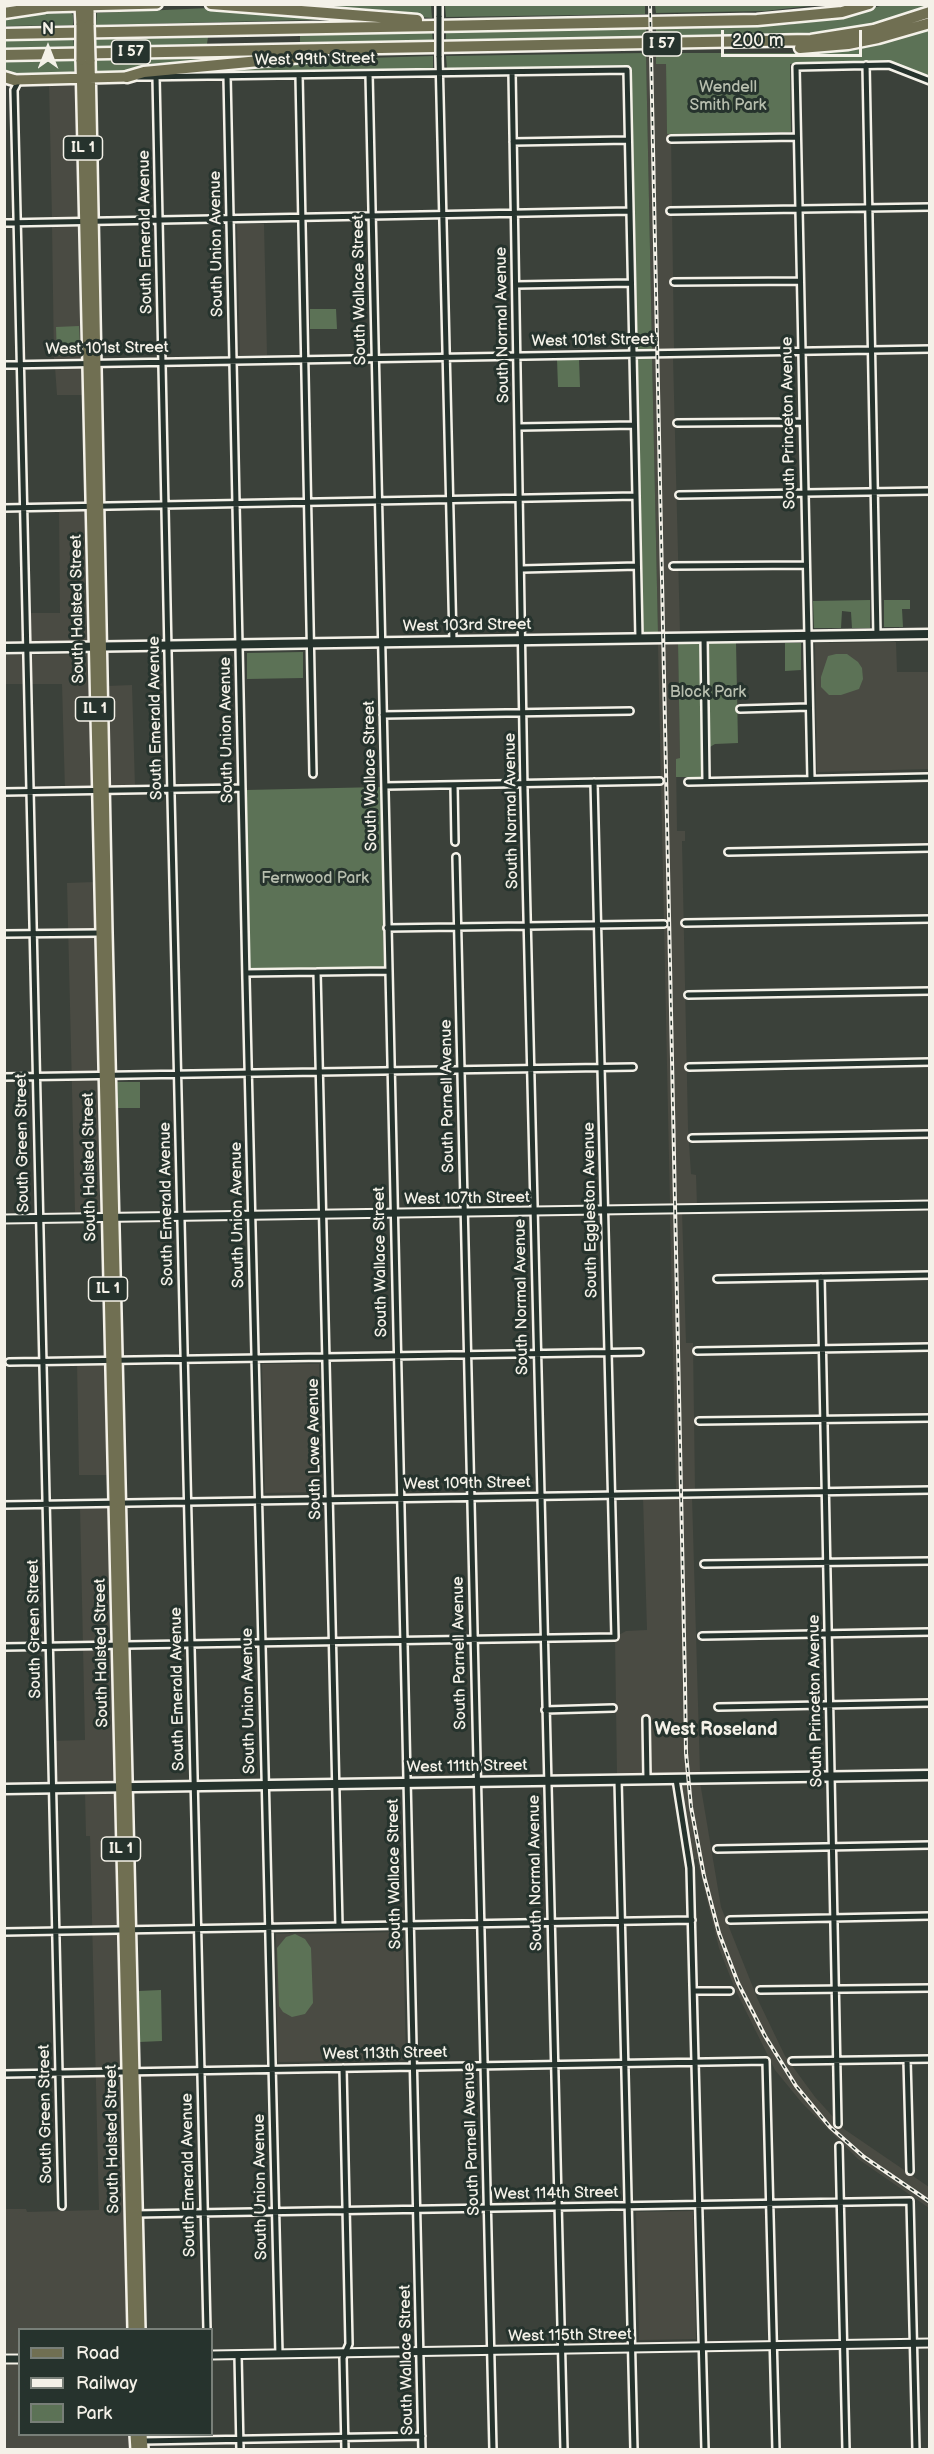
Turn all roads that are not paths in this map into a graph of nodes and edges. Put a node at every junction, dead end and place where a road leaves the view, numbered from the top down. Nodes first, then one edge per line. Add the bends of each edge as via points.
1 (211, 4) edge
2 (439, 4) edge
3 (847, 4) edge
4 (869, 4) edge
5 (85, 5) edge
6 (156, 5) edge
7 (44, 7) joint
8 (9, 8) edge
9 (822, 12) junction
10 (930, 12) edge
11 (930, 23) edge
12 (486, 25) junction
13 (4, 34) edge
14 (743, 42) junction
15 (422, 49) junction
16 (4, 55) edge
17 (866, 65) junction
18 (512, 72) junction
19 (440, 73) junction
20 (369, 74) junction
21 (299, 75) junction
22 (227, 76) junction
23 (128, 77) junction
24 (156, 77) junction
25 (86, 78) junction
26 (11, 79) edge
27 (930, 81) edge
28 (797, 137) junction
29 (671, 139) dead end
30 (628, 140) junction
31 (513, 142) junction
32 (930, 207) edge
33 (869, 208) junction
34 (799, 209) junction
35 (630, 211) junction
36 (670, 211) dead end
37 (515, 213) junction
38 (443, 215) junction
39 (372, 216) junction
40 (302, 217) junction
41 (230, 219) junction
42 (159, 220) junction
43 (88, 221) junction
44 (17, 222) junction
45 (4, 223) edge
46 (800, 281) junction
47 (674, 282) dead end
48 (631, 283) junction
49 (516, 285) junction
50 (930, 349) edge
51 (871, 350) junction
52 (802, 351) junction
53 (633, 354) junction
54 (518, 356) junction
55 (446, 357) junction
56 (375, 358) junction
57 (305, 360) junction
58 (233, 361) junction
59 (162, 362) junction
60 (91, 363) junction
61 (4, 364) edge
62 (20, 364) junction
63 (803, 422) junction
64 (677, 423) dead end
65 (634, 425) junction
66 (519, 427) junction
67 (930, 491) edge
68 (874, 492) junction
69 (804, 493) junction
70 (679, 495) dead end
71 (636, 496) junction
72 (520, 498) junction
73 (449, 500) junction
74 (378, 501) junction
75 (307, 502) junction
76 (236, 504) junction
77 (165, 505) junction
78 (94, 507) junction
79 (4, 508) edge
80 (23, 508) junction
81 (806, 565) junction
82 (637, 566) junction
83 (673, 566) dead end
84 (522, 569) junction
85 (877, 634) junction
86 (930, 634) edge
87 (807, 636) junction
88 (704, 637) junction
89 (639, 638) junction
90 (523, 640) junction
91 (453, 641) junction
92 (381, 642) junction
93 (310, 644) junction
94 (239, 645) junction
95 (168, 646) junction
96 (97, 647) junction
97 (4, 648) edge
98 (26, 648) junction
99 (809, 707) junction
100 (740, 709) dead end
101 (630, 711) dead end
102 (524, 713) junction
103 (383, 716) junction
104 (313, 774) dead end
105 (930, 777) edge
106 (811, 779) junction
107 (660, 781) dead end
108 (706, 781) junction
109 (594, 782) junction
110 (688, 782) dead end
111 (524, 783) junction
112 (454, 785) junction
113 (385, 786) junction
114 (242, 788) junction
115 (171, 790) junction
116 (100, 791) junction
117 (4, 792) edge
118 (29, 792) junction
119 (455, 842) dead end
120 (930, 848) edge
121 (728, 852) dead end
122 (456, 857) dead end
123 (930, 919) edge
124 (685, 923) dead end
125 (664, 924) dead end
126 (598, 925) junction
127 (527, 926) junction
128 (457, 927) junction
129 (387, 928) junction
130 (103, 933) junction
131 (4, 934) edge
132 (32, 934) junction
133 (388, 971) junction
134 (317, 972) junction
135 (246, 973) junction
136 (930, 991) edge
137 (688, 995) dead end
138 (930, 1062) edge
139 (601, 1067) junction
140 (633, 1067) dead end
141 (689, 1067) dead end
142 (531, 1068) junction
143 (460, 1069) junction
144 (390, 1071) junction
145 (319, 1072) junction
146 (248, 1073) junction
147 (177, 1074) junction
148 (107, 1075) junction
149 (35, 1076) junction
150 (4, 1077) edge
151 (930, 1134) edge
152 (692, 1138) dead end
153 (930, 1205) edge
154 (604, 1210) junction
155 (534, 1211) junction
156 (464, 1212) junction
157 (394, 1213) junction
158 (323, 1214) junction
159 (251, 1215) junction
160 (180, 1217) junction
161 (110, 1218) junction
162 (4, 1219) edge
163 (39, 1219) junction
164 (930, 1275) edge
165 (821, 1277) junction
166 (717, 1279) dead end
167 (930, 1347) edge
168 (823, 1349) junction
169 (697, 1351) dead end
170 (640, 1352) dead end
171 (537, 1353) junction
172 (608, 1353) junction
173 (467, 1354) junction
174 (397, 1356) junction
175 (326, 1357) junction
176 (255, 1358) junction
177 (184, 1359) junction
178 (113, 1360) junction
179 (42, 1361) junction
180 (9, 1362) dead end
181 (930, 1418) edge
182 (824, 1420) junction
183 (699, 1421) dead end
184 (930, 1490) edge
185 (826, 1491) junction
186 (611, 1495) junction
187 (540, 1496) junction
188 (470, 1497) junction
189 (400, 1498) junction
190 (329, 1499) junction
191 (258, 1500) junction
192 (187, 1501) junction
193 (117, 1502) junction
194 (45, 1504) junction
195 (4, 1505) edge
196 (930, 1561) edge
197 (827, 1562) junction
198 (704, 1564) dead end
199 (930, 1632) edge
200 (828, 1634) junction
201 (702, 1636) dead end
202 (544, 1638) junction
203 (473, 1639) junction
204 (404, 1640) junction
205 (332, 1641) junction
206 (262, 1642) junction
207 (190, 1644) junction
208 (120, 1645) junction
209 (49, 1646) junction
210 (4, 1647) edge
211 (930, 1703) edge
212 (830, 1705) junction
213 (718, 1707) dead end
214 (613, 1708) dead end
215 (545, 1710) junction
216 (646, 1719) dead end
217 (930, 1774) edge
218 (830, 1776) junction
219 (647, 1779) junction
220 (676, 1779) junction
221 (618, 1780) junction
222 (547, 1781) junction
223 (477, 1782) junction
224 (407, 1783) junction
225 (336, 1784) junction
226 (265, 1785) junction
227 (194, 1786) junction
228 (123, 1787) junction
229 (52, 1788) junction
230 (4, 1789) edge
231 (930, 1845) edge
232 (832, 1847) junction
233 (717, 1849) dead end
234 (930, 1916) edge
235 (833, 1918) junction
236 (692, 1920) junction
237 (730, 1920) dead end
238 (621, 1921) junction
239 (551, 1922) junction
240 (480, 1923) junction
241 (410, 1925) junction
242 (339, 1926) junction
243 (268, 1927) junction
244 (197, 1928) junction
245 (127, 1930) junction
246 (56, 1931) junction
247 (4, 1932) edge
248 (930, 1988) edge
249 (835, 1989) junction
250 (760, 1990) dead end
251 (694, 1991) junction
252 (730, 1991) dead end
253 (930, 2059) edge
254 (907, 2060) junction
255 (792, 2061) dead end
256 (837, 2061) junction
257 (696, 2062) junction
258 (625, 2063) junction
259 (554, 2064) junction
260 (483, 2066) junction
261 (413, 2067) junction
262 (343, 2068) junction
263 (272, 2069) junction
264 (200, 2070) junction
265 (130, 2072) junction
266 (59, 2073) junction
267 (4, 2074) edge
268 (838, 2124) dead end
269 (839, 2146) dead end
270 (910, 2170) dead end
271 (840, 2202) junction
272 (770, 2204) junction
273 (699, 2205) junction
274 (62, 2206) dead end
275 (628, 2206) junction
276 (558, 2207) junction
277 (487, 2208) junction
278 (417, 2209) junction
279 (346, 2211) junction
280 (275, 2212) junction
281 (204, 2213) junction
282 (134, 2214) junction
283 (133, 2328) edge
284 (140, 2328) edge
285 (207, 2328) edge
286 (914, 2343) junction
287 (930, 2343) edge
288 (843, 2344) junction
289 (774, 2346) junction
290 (703, 2347) junction
291 (632, 2348) junction
292 (562, 2349) junction
293 (491, 2351) junction
294 (420, 2352) junction
295 (345, 2353) junction
296 (279, 2354) junction
297 (213, 2355) edge
298 (238, 2355) junction
299 (422, 2436) junction
300 (345, 2437) junction
301 (240, 2439) junction
302 (139, 2442) edge
303 (240, 2450) edge
304 (345, 2450) edge
305 (422, 2450) edge
306 (493, 2450) edge
307 (564, 2450) edge
308 (634, 2450) edge
309 (705, 2450) edge
310 (776, 2450) edge
311 (846, 2450) edge
312 (916, 2450) edge

1 - 12 highway
2 - 19 street, bridge
3 - 9 highway, I 57
4 - 9 highway via 842,12
5 - 6 main road
5 - 7 main road
5 - 25 main road, South Halsted Street / IL 1, bridge
7 - 8 highway
9 - 12 highway, I 57 via 757,20
10 - 14 highway, I 57 via 841,37
11 - 14 highway via 878,38 822,47 785,48
12 - 13 highway, I 57
14 - 15 highway, I 57
15 - 16 highway, I 57
15 - 23 highway via 239,62
17 - 27 street via 889,65
17 - 28 street, South Princeton Avenue via 796,67
17 - 33 street
18 - 19 street, West 99th Street
18 - 30 street, West 99th Street via 627,70
18 - 31 street, South Normal Avenue
19 - 20 street, West 99th Street
19 - 38 street
20 - 21 street, West 99th Street
20 - 39 street, South Wallace Street
21 - 22 street, West 99th Street
21 - 40 street
22 - 24 street, West 99th Street
22 - 41 street, South Union Avenue
23 - 24 street, West 99th Street
23 - 25 main road, West 99th Street
24 - 42 street, South Emerald Avenue
25 - 26 main road, West 99th Street
25 - 43 main road, South Halsted Street / IL 1
26 - 44 street, South Green Street
28 - 29 street
28 - 34 street, South Princeton Avenue
30 - 31 street
30 - 35 street
31 - 37 street, South Normal Avenue
32 - 33 street
33 - 34 street
33 - 51 street
34 - 36 street
34 - 46 street, South Princeton Avenue
35 - 37 street
35 - 48 street
37 - 38 street
37 - 49 street, South Normal Avenue
38 - 39 street
38 - 55 street
39 - 40 street
39 - 56 street, South Wallace Street
40 - 41 street
40 - 57 street
41 - 42 street
41 - 58 street, South Union Avenue
42 - 43 street
42 - 59 street, South Emerald Avenue
43 - 44 street
43 - 60 main road, South Halsted Street / IL 1
44 - 45 street
44 - 62 street, South Green Street
46 - 47 street
46 - 52 street, South Princeton Avenue
48 - 49 street
48 - 53 street
49 - 54 street, South Normal Avenue
50 - 51 street, West 101st Street
51 - 52 street, West 101st Street
51 - 68 street
52 - 53 street, West 101st Street
52 - 63 street, South Princeton Avenue
53 - 54 street, West 101st Street
53 - 65 street
54 - 55 street, West 101st Street
54 - 66 street, South Normal Avenue
55 - 56 street, West 101st Street
55 - 73 street
56 - 57 street, West 101st Street
56 - 74 street, South Wallace Street
57 - 58 street, West 101st Street
57 - 75 street
58 - 59 street, West 101st Street
58 - 76 street, South Union Avenue
59 - 60 street, West 101st Street
59 - 77 street, South Emerald Avenue
60 - 62 street, West 101st Street
60 - 78 main road, South Halsted Street / IL 1
61 - 62 street, West 101st Street
62 - 80 street, South Green Street
63 - 64 street
63 - 69 street, South Princeton Avenue
65 - 66 street
65 - 71 street
66 - 72 street, South Normal Avenue
67 - 68 street
68 - 69 street
68 - 85 street
69 - 70 street
69 - 81 street, South Princeton Avenue
71 - 72 street
71 - 82 street
72 - 73 street
72 - 84 street, South Normal Avenue
73 - 74 street
73 - 91 street
74 - 75 street
74 - 92 street, South Wallace Street
75 - 76 street
75 - 93 street
76 - 77 street
76 - 94 street, South Union Avenue
77 - 78 street
77 - 95 street, South Emerald Avenue
78 - 80 street
78 - 96 main road, South Halsted Street / IL 1
79 - 80 street
80 - 98 street, South Green Street
81 - 83 street
81 - 87 street, South Princeton Avenue
82 - 84 street
82 - 89 street
84 - 90 street, South Normal Avenue
85 - 86 main road, West 103rd Street
85 - 87 main road, West 103rd Street
87 - 88 main road, West 103rd Street
87 - 99 street, South Princeton Avenue
88 - 89 main road, West 103rd Street
88 - 108 street
89 - 90 main road, West 103rd Street
90 - 91 main road, West 103rd Street
90 - 102 street, South Normal Avenue
91 - 92 main road, West 103rd Street
92 - 93 main road, West 103rd Street
92 - 103 street, South Wallace Street
93 - 94 main road, West 103rd Street
93 - 104 street
94 - 95 main road, West 103rd Street
94 - 114 street, South Union Avenue
95 - 96 main road, West 103rd Street
95 - 115 street, South Emerald Avenue
96 - 98 main road, West 103rd Street
96 - 116 main road, South Halsted Street / IL 1
97 - 98 main road, West 103rd Street
98 - 118 street, South Green Street
99 - 100 street
99 - 106 street, South Princeton Avenue
101 - 102 street
102 - 103 street
102 - 111 street, South Normal Avenue
103 - 113 street, South Wallace Street
105 - 106 street
106 - 108 street
107 - 109 street
108 - 110 street
109 - 111 street
109 - 126 street, South Eggleston Avenue
111 - 112 street
111 - 127 street, South Normal Avenue
112 - 113 street
112 - 119 street
113 - 129 street, South Wallace Street
114 - 115 street
114 - 135 street, South Union Avenue
115 - 116 street
115 - 147 street, South Emerald Avenue
116 - 118 street
116 - 130 main road, South Halsted Street / IL 1
117 - 118 street
118 - 132 street, South Green Street
120 - 121 street
122 - 128 street, South Parnell Avenue
123 - 124 street
125 - 126 street
126 - 127 street
126 - 139 street, South Eggleston Avenue
127 - 128 street
127 - 142 street, South Normal Avenue
128 - 129 street
128 - 143 street, South Parnell Avenue
129 - 133 street, South Wallace Street
130 - 132 street
130 - 148 main road, South Halsted Street / IL 1
131 - 132 street
132 - 149 street, South Green Street
133 - 134 street
133 - 144 street, South Wallace Street
134 - 135 street
134 - 145 street, South Lowe Avenue
135 - 146 street, South Union Avenue
136 - 137 street
138 - 141 street
139 - 140 street
139 - 142 street
139 - 154 street, South Eggleston Avenue
142 - 143 street
142 - 155 street, South Normal Avenue
143 - 144 street
143 - 156 street, South Parnell Avenue
144 - 145 street
144 - 157 street, South Wallace Street
145 - 146 street
145 - 158 street, South Lowe Avenue
146 - 147 street
146 - 159 street, South Union Avenue
147 - 148 street
147 - 160 street, South Emerald Avenue
148 - 149 street
148 - 161 main road, South Halsted Street / IL 1
149 - 150 street
149 - 163 street, South Green Street
151 - 152 street
153 - 154 street, West 107th Street
154 - 155 street, West 107th Street
154 - 172 street, South Eggleston Avenue
155 - 156 street, West 107th Street
155 - 171 street, South Normal Avenue
156 - 157 street, West 107th Street
156 - 173 street, South Parnell Avenue
157 - 158 street, West 107th Street
157 - 174 street, South Wallace Street
158 - 159 street, West 107th Street
158 - 175 street, South Lowe Avenue
159 - 160 street, West 107th Street
159 - 176 street, South Union Avenue
160 - 161 street, West 107th Street
160 - 177 street, South Emerald Avenue
161 - 163 street, West 107th Street
161 - 178 main road, South Halsted Street / IL 1
162 - 163 street, West 107th Street
163 - 179 street, South Green Street
164 - 165 street
165 - 166 street
165 - 168 street, South Princeton Avenue
167 - 168 street
168 - 169 street
168 - 182 street, South Princeton Avenue
170 - 172 street
171 - 172 street
171 - 173 street
171 - 187 street, South Normal Avenue
172 - 186 street, South Eggleston Avenue
173 - 174 street
173 - 188 street, South Parnell Avenue
174 - 175 street
174 - 189 street, South Wallace Street
175 - 176 street
175 - 190 street, South Lowe Avenue
176 - 177 street
176 - 191 street, South Union Avenue
177 - 178 street
177 - 192 street, South Emerald Avenue
178 - 179 street
178 - 193 main road, South Halsted Street / IL 1
179 - 180 street
179 - 194 street, South Green Street
181 - 182 street
182 - 183 street
182 - 185 street, South Princeton Avenue
184 - 185 street, West 109th Street
185 - 186 street, West 109th Street
185 - 197 street, South Princeton Avenue
186 - 187 street, West 109th Street
186 - 202 street, South Eggleston Avenue via 615,1637
187 - 188 street, West 109th Street
187 - 202 street, South Normal Avenue
188 - 189 street, West 109th Street
188 - 203 street, South Parnell Avenue
189 - 190 street, West 109th Street
189 - 204 street, South Wallace Street
190 - 191 street, West 109th Street
190 - 205 street, South Lowe Avenue
191 - 192 street, West 109th Street
191 - 206 street, South Union Avenue
192 - 193 street, West 109th Street
192 - 207 street, South Emerald Avenue
193 - 194 street, West 109th Street
193 - 208 main road, South Halsted Street / IL 1
194 - 195 street, West 109th Street
194 - 209 street, South Green Street
196 - 197 street
197 - 198 street
197 - 200 street, South Princeton Avenue
199 - 200 street
200 - 201 street
200 - 212 street, South Princeton Avenue
202 - 203 street
202 - 215 street, South Normal Avenue
203 - 204 street
203 - 223 street, South Parnell Avenue
204 - 205 street
204 - 224 street, South Wallace Street
205 - 206 street
205 - 225 street, South Lowe Avenue
206 - 207 street
206 - 226 street, South Union Avenue
207 - 208 street
207 - 227 street, South Emerald Avenue
208 - 209 street
208 - 228 main road, South Halsted Street / IL 1
209 - 210 street
209 - 229 street, South Green Street
211 - 212 street
212 - 213 street
212 - 218 street, South Princeton Avenue
214 - 215 street
215 - 222 street, South Normal Avenue
216 - 219 street
217 - 218 main road, West 111th Street
218 - 220 main road, West 111th Street
218 - 232 street, South Princeton Avenue
219 - 220 main road, West 111th Street
219 - 221 main road, West 111th Street
220 - 236 street via 688,1846
221 - 222 main road, West 111th Street
221 - 238 street
222 - 223 main road, West 111th Street
222 - 239 street, South Normal Avenue
223 - 224 main road, West 111th Street
223 - 240 street, South Parnell Avenue
224 - 225 main road, West 111th Street
224 - 241 street, South Wallace Street
225 - 226 main road, West 111th Street
225 - 242 street, South Lowe Avenue
226 - 227 main road, West 111th Street
226 - 243 street, South Union Avenue
227 - 228 main road, West 111th Street
227 - 244 street, South Emerald Avenue
228 - 229 main road, West 111th Street
228 - 245 main road, South Halsted Street / IL 1
229 - 230 main road, West 111th Street
229 - 246 street, South Green Street
231 - 232 street
232 - 233 street
232 - 235 street, South Princeton Avenue
234 - 235 street
235 - 237 street
235 - 249 street, South Princeton Avenue
236 - 238 street
236 - 251 street
238 - 239 street
238 - 258 street
239 - 240 street
239 - 259 street, South Normal Avenue
240 - 241 street
240 - 260 street, South Parnell Avenue
241 - 242 street
241 - 261 street, South Wallace Street
242 - 243 street
243 - 244 street
243 - 263 street, South Union Avenue
244 - 245 street
244 - 264 street, South Emerald Avenue
245 - 246 street
245 - 265 main road, South Halsted Street / IL 1
246 - 247 street
246 - 266 street, South Green Street
248 - 249 street
249 - 250 street
249 - 256 street, South Princeton Avenue
251 - 252 street
251 - 257 street
253 - 254 street
254 - 256 street
254 - 270 street
255 - 256 street
256 - 268 street, South Princeton Avenue
257 - 258 street, West 113th Street
257 - 272 street, West 113th Street via 766,2061
257 - 273 street
258 - 259 street, West 113th Street
258 - 275 street
259 - 260 street, West 113th Street
259 - 276 street, South Normal Avenue
260 - 261 street, West 113th Street
260 - 277 street, South Parnell Avenue
261 - 262 street, West 113th Street
261 - 278 street, South Wallace Street
262 - 263 street, West 113th Street
262 - 279 street
263 - 264 street, West 113th Street
263 - 280 street, South Union Avenue
264 - 265 street, West 113th Street
264 - 281 street, South Emerald Avenue
265 - 266 street, West 113th Street
265 - 282 main road, South Halsted Street / IL 1
266 - 267 street, West 113th Street
266 - 274 street, South Green Street
269 - 271 street
271 - 272 street, West 114th Street
271 - 286 street, West 114th Street via 910,2201
271 - 288 street
272 - 273 street, West 114th Street
272 - 289 street
273 - 275 street, West 114th Street
273 - 290 street
275 - 276 street, West 114th Street
275 - 291 street
276 - 277 street, West 114th Street
276 - 292 street, South Normal Avenue
277 - 278 street, West 114th Street
277 - 293 street, South Parnell Avenue
278 - 279 street, West 114th Street
278 - 294 street, South Wallace Street
279 - 280 street, West 114th Street
279 - 295 street via 349,2344
280 - 281 street, West 114th Street
280 - 296 street, South Union Avenue
281 - 282 street, West 114th Street
281 - 285 street, South Emerald Avenue
282 - 283 main road, South Halsted Street / IL 1
282 - 284 main road, South Halsted Street / IL 1
286 - 287 street, West 115th Street
286 - 288 street, West 115th Street
286 - 312 street
288 - 289 street, West 115th Street
288 - 311 street
289 - 290 street, West 115th Street
289 - 310 street
290 - 291 street, West 115th Street
290 - 309 street
291 - 292 street, West 115th Street
291 - 308 street
292 - 293 street, West 115th Street
292 - 307 street, South Normal Avenue
293 - 294 street, West 115th Street
293 - 306 street, South Parnell Avenue
294 - 295 street, West 115th Street
294 - 299 street, South Wallace Street
295 - 296 street, West 115th Street
295 - 300 street
296 - 298 street, West 115th Street
297 - 298 street, West 115th Street
298 - 301 street
299 - 300 street
299 - 305 street, South Wallace Street
300 - 301 street
300 - 304 street
301 - 302 street
301 - 303 street

